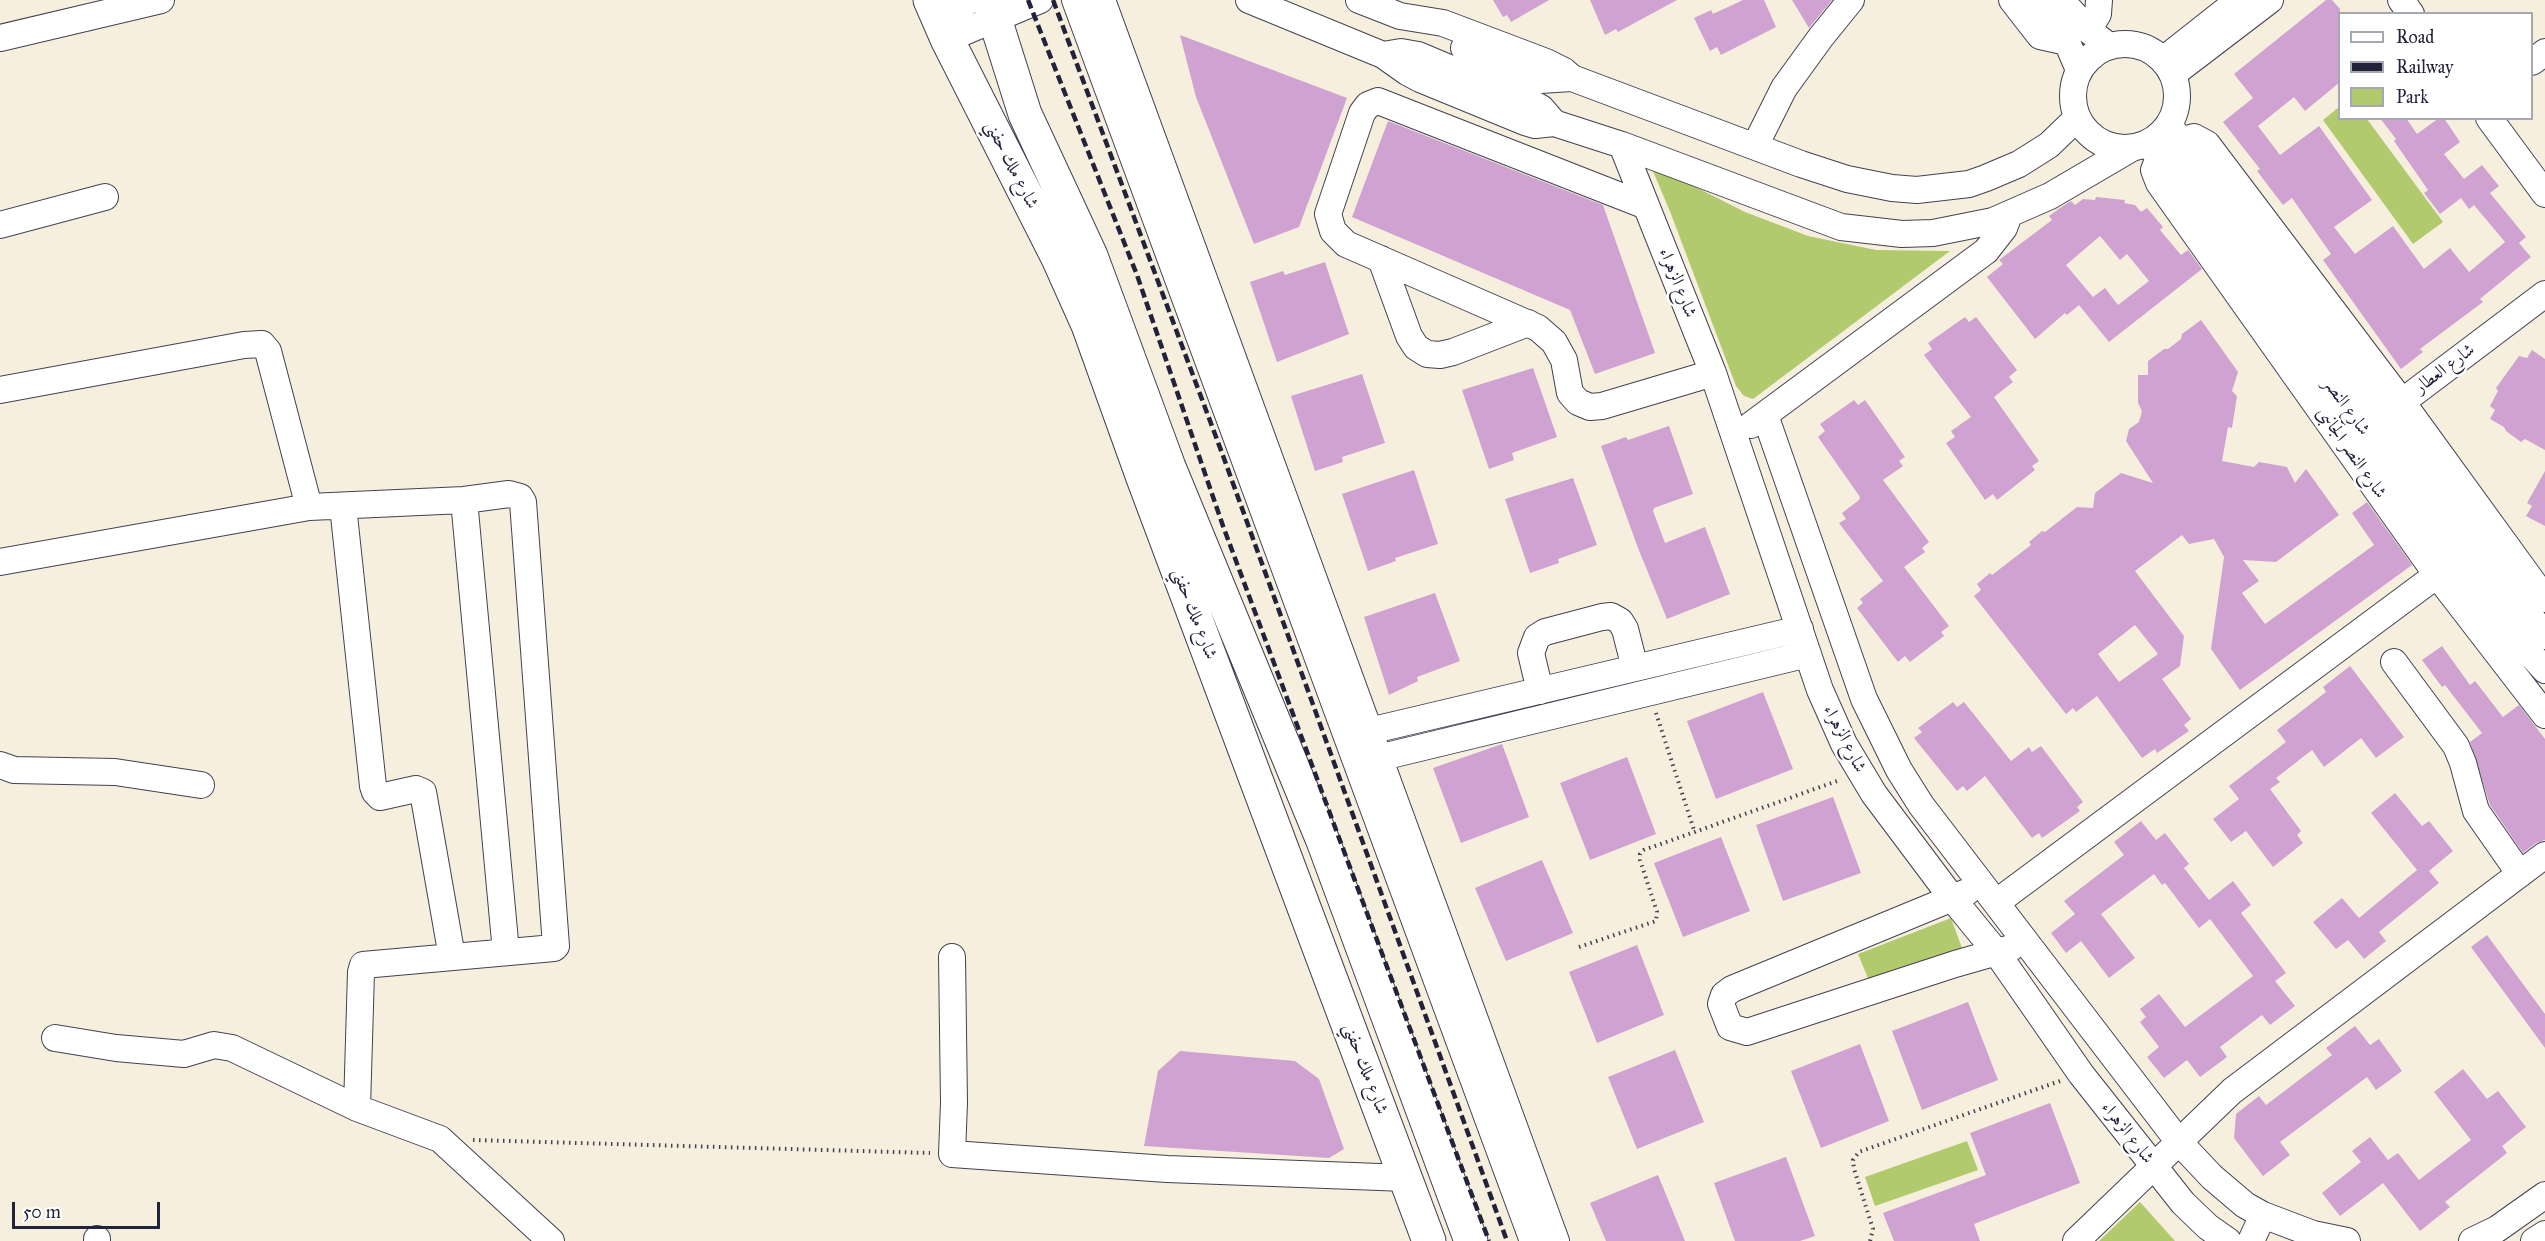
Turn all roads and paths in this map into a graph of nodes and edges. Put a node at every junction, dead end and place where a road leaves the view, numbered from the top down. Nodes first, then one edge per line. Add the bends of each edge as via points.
1 (161, 0) edge
2 (1040, 0) edge
3 (1075, 0) edge
4 (1102, 0) edge
5 (1249, 0) edge
6 (1359, 0) edge
7 (1851, 0) edge
8 (2012, 0) edge
9 (2041, 0) edge
10 (2061, 0) edge
11 (2099, 0) edge
12 (2239, 0) edge
13 (2270, 0) edge
14 (985, 6) edge
15 (938, 19) edge
16 (2078, 36) junction
17 (0, 38) edge
18 (2109, 46) junction
19 (2545, 52) edge
20 (2533, 61) edge
21 (2168, 67) junction
22 (2079, 70) junction
23 (1572, 78) junction
24 (2077, 118) junction
25 (2490, 120) edge
26 (1554, 123) junction
27 (2158, 142) junction
28 (1622, 145) junction
29 (1755, 147) junction
30 (2545, 194) edge
31 (105, 197) dead end
32 (1646, 206) junction
33 (2009, 214) junction
34 (0, 225) edge
35 (1381, 259) junction
36 (2545, 294) edge
37 (1528, 322) junction
38 (1713, 373) junction
39 (0, 390) edge
40 (1765, 415) junction
41 (2373, 424) junction
42 (1735, 435) junction
43 (1156, 473) junction
44 (464, 500) junction
45 (343, 506) junction
46 (309, 507) junction
47 (2458, 560) junction
48 (0, 562) edge
49 (2437, 575) junction
50 (2545, 599) edge
51 (1800, 629) junction
52 (2545, 636) edge
53 (1808, 654) junction
54 (2394, 662) dead end
55 (1635, 668) junction
56 (2545, 670) edge
57 (1540, 691) junction
58 (1650, 692) junction
59 (2540, 698) edge
60 (1369, 731) junction
61 (1378, 758) junction
62 (0, 765) edge
63 (1861, 773) junction
64 (201, 784) dead end
65 (1695, 834) junction
66 (2545, 855) edge
67 (2520, 874) junction
68 (1990, 894) junction
69 (1953, 898) junction
70 (2029, 943) junction
71 (1579, 948) dead end
72 (506, 952) junction
73 (1997, 953) junction
74 (452, 957) junction
75 (952, 957) dead end
76 (55, 1038) dead end
77 (2081, 1074) junction
78 (357, 1108) junction
79 (440, 1139) junction
80 (2179, 1142) junction
81 (952, 1154) junction
82 (2153, 1167) junction
83 (1406, 1178) junction
84 (2545, 1195) edge
85 (2263, 1215) junction
86 (2545, 1234) edge
87 (2501, 1235) edge
88 (2311, 1237) edge
89 (551, 1241) edge
90 (1429, 1241) edge
91 (1471, 1241) edge
92 (1533, 1241) edge
93 (1556, 1241) edge
94 (1870, 1241) edge
95 (2076, 1241) edge
96 (2228, 1241) edge
97 (2251, 1241) edge
98 (2347, 1241) edge
99 (2472, 1241) edge
100 (2534, 1241) edge

1 - 17 street
2 - 14 street
3 - 92 street
4 - 60 street
5 - 26 street via 1383,55 1418,55 1533,103
6 - 23 street via 1540,80
7 - 29 street via 1784,88
8 - 16 street via 2040,36
9 - 16 street
10 - 16 street
11 - 16 street via 2098,14
12 - 21 street
13 - 21 street
14 - 15 street
14 - 43 highway, شارع ملك حفني via 1025,114 1091,256
15 - 43 highway, شارع ملك حفني via 1058,258
16 - 18 street
16 - 22 street
18 - 21 street via 2128,43 2147,48
18 - 22 street via 2092,55
19 - 20 street
21 - 27 street via 2177,100
22 - 24 street via 2073,86
23 - 26 street
23 - 29 street
24 - 27 street via 2091,136 2110,147
24 - 29 street via 2049,145 2019,164 1969,184 1917,190 1847,179
25 - 30 street
26 - 28 street
27 - 33 street
27 - 41 street, شارع النصر via 2169,165
27 - 41 street, شارع النصر الجانبى via 2194,137 2207,144
28 - 32 street, شارع الزهراء
28 - 33 street via 1841,226 1902,234 1933,233
31 - 34 street
32 - 35 street via 1378,101 1362,113 1328,214 1333,231 1346,244
32 - 38 street, شارع الزهراء
33 - 40 street via 2004,228 1986,251
35 - 37 street
35 - 37 street via 1409,336 1416,347 1428,354 1453,352
36 - 41 street, شارع العطار
37 - 38 street via 1554,342 1564,360 1570,393 1590,407
38 - 42 street, شارع الزهراء
39 - 46 street via 262,344 268,351
40 - 42 street
40 - 68 street, شارع الزهراء via 1877,730 1921,805
41 - 47 street, شارع النصر
41 - 49 street, شارع النصر الجانبى
41 - 50 street, شارع النصر الجانبى
41 - 52 street, شارع النصر
42 - 51 street, شارع الزهراء
43 - 83 highway, شارع ملك حفني
43 - 91 highway, شارع ملك حفني via 1323,841
44 - 45 street
44 - 72 street
44 - 72 street via 509,494 523,502 557,944 554,948
45 - 46 street
45 - 74 street via 373,786 381,797 416,789 423,792
46 - 48 street
47 - 49 street
47 - 56 street, شارع النصر
49 - 59 street, شارع النصر الجانبى via 2505,666
49 - 68 street
51 - 53 street, شارع الزهراء
51 - 55 street
53 - 58 street
53 - 63 street, شارع الزهراء via 1829,712
54 - 67 street via 2456,746 2476,811
55 - 57 street
55 - 57 street via 1625,628 1611,616 1602,617 1537,637 1531,653
57 - 60 street
58 - 61 street
58 - 65 path
60 - 61 street
61 - 93 street
62 - 64 street via 14,770 114,772
63 - 65 path
63 - 69 street, شارع الزهراء
65 - 71 path via 1644,849 1640,854 1658,912 1656,921
66 - 67 street
67 - 80 street via 2255,1072
68 - 69 street
68 - 70 street, شارع الزهراء
69 - 73 street, شارع الزهراء
69 - 73 street via 1732,989 1724,994 1721,1004 1730,1027 1747,1032
70 - 73 street
70 - 80 street, شارع الزهراء
72 - 74 street
73 - 77 street, شارع الزهراء
74 - 78 street via 363,965
75 - 81 street
76 - 78 street via 184,1054 222,1046
77 - 82 street, شارع الزهراء
77 - 94 path via 1859,1152 1853,1160 1854,1169 1873,1229
78 - 79 street
79 - 81 path
79 - 89 street
80 - 82 street
80 - 85 street, شارع الزهراء via 2227,1191
81 - 83 street via 1167,1169
82 - 95 street
82 - 96 street, شارع الزهراء via 2183,1203
83 - 90 highway, شارع ملك حفني
84 - 87 street
85 - 88 street, شارع الزهراء
85 - 97 street
86 - 100 street
87 - 99 street
88 - 98 street, شارع الزهراء

